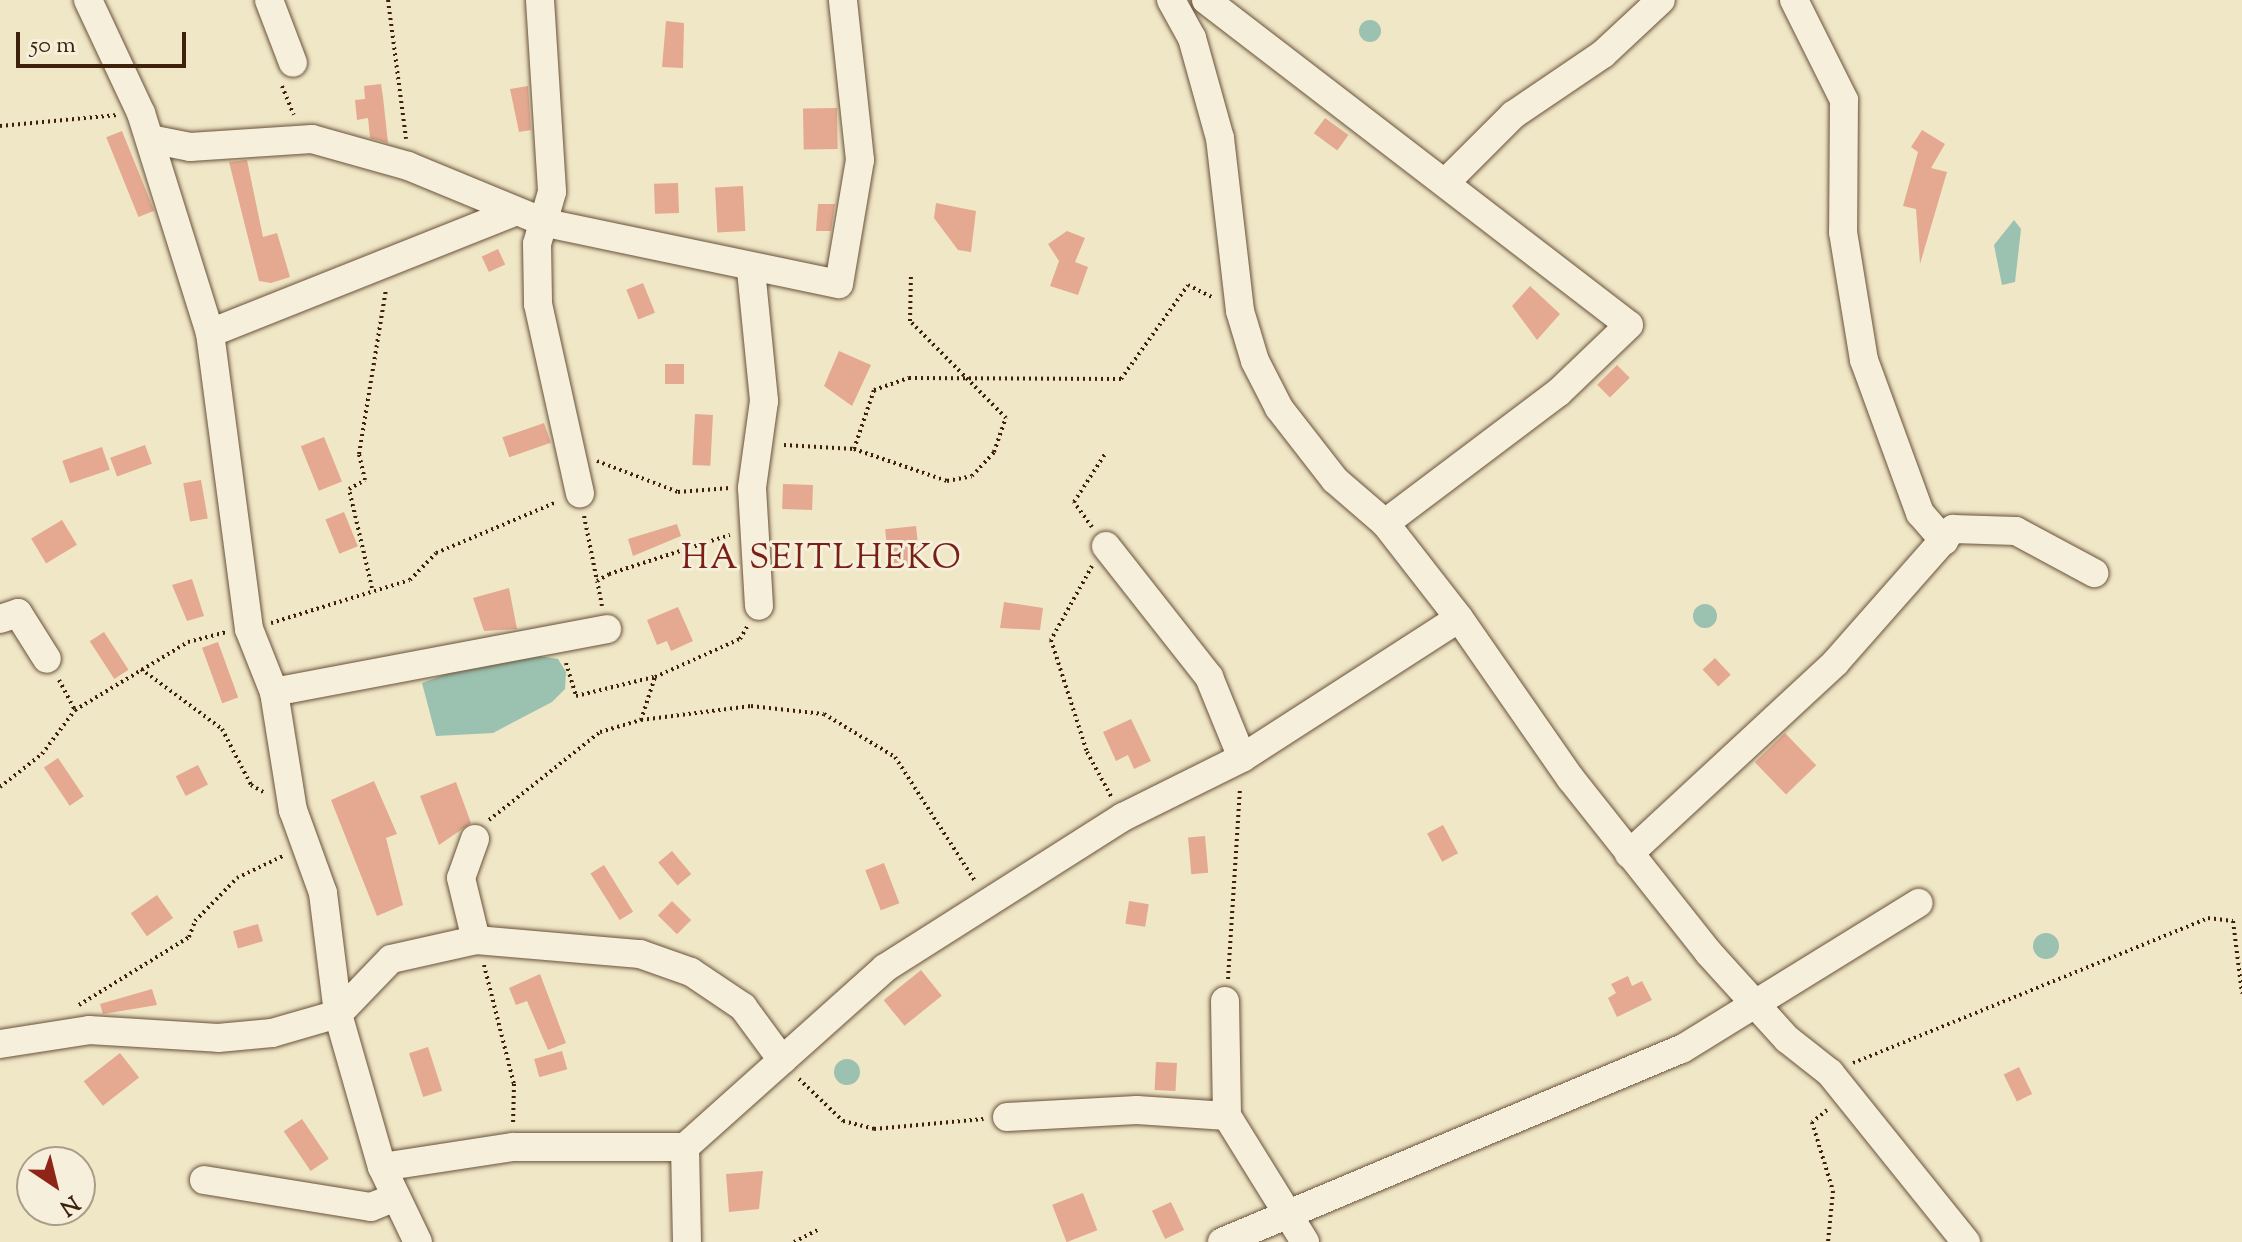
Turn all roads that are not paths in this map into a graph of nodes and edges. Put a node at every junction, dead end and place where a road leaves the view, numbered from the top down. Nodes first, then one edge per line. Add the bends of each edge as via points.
1 (88, 0) edge
2 (269, 0) edge
3 (540, 0) edge
4 (843, 0) edge
5 (1171, 0) edge
6 (1206, 0) edge
7 (1661, 0) edge
8 (1794, 0) edge
9 (289, 55) road end
10 (145, 126) junction
11 (1446, 182) junction
12 (512, 213) junction
13 (546, 223) junction
14 (751, 270) junction
15 (210, 333) junction
16 (580, 493) road end
17 (1385, 523) junction
18 (1944, 541) junction
19 (1106, 546) road end
20 (2094, 573) dead end
21 (759, 606) road end
22 (1459, 618) junction
23 (0, 619) edge
24 (607, 629) road end
25 (47, 659) road end
26 (274, 692) junction
27 (1242, 758) junction
28 (475, 839) road end
29 (1629, 854) junction
30 (1918, 903) dead end
31 (476, 940) junction
32 (1225, 1001) road end
33 (1756, 1006) junction
34 (338, 1014) junction
35 (0, 1044) edge
36 (782, 1060) junction
37 (1227, 1116) junction
38 (1007, 1117) road end
39 (685, 1147) junction
40 (382, 1167) junction
41 (204, 1180) dead end
42 (396, 1197) junction
43 (1287, 1214) junction
44 (418, 1242) edge
45 (687, 1242) edge
46 (1222, 1242) edge
47 (1305, 1242) edge
48 (1966, 1242) edge

1 - 10 street
2 - 9 street
3 - 13 street via 552,192
4 - 14 street via 860,160 839,284
5 - 17 street via 1192,38 1220,138 1240,311 1279,408 1335,480
6 - 11 street
7 - 11 street via 1603,54 1513,115
8 - 18 street via 1844,100 1843,232 1864,360 1920,513
10 - 12 street via 190,147 304,139 408,166
10 - 15 street
11 - 17 street via 1629,325 1559,392
12 - 13 street
12 - 15 street
13 - 14 street
13 - 16 street via 537,244 538,304
14 - 21 street via 762,354 752,488
15 - 26 street via 249,629
17 - 22 street
18 - 20 street via 1953,529 2016,531
18 - 29 street via 1835,663
19 - 27 street via 1209,677
22 - 27 street
22 - 29 street
23 - 25 street via 18,613
24 - 26 street
26 - 34 street via 293,810 323,893
27 - 36 street via 1123,817 885,968
28 - 31 street via 461,878
29 - 33 street
30 - 33 street
31 - 34 street via 391,959
31 - 36 street via 640,954 691,972 743,1007
32 - 37 street
33 - 43 street via 1682,1049
33 - 48 street via 1837,1084
34 - 35 street via 218,1038 52,1032
34 - 40 street
36 - 39 street
37 - 38 street via 1137,1110
37 - 43 street
39 - 40 street via 513,1147
39 - 45 street
40 - 42 street
41 - 42 street via 371,1207
42 - 44 street
43 - 46 street
43 - 47 street

